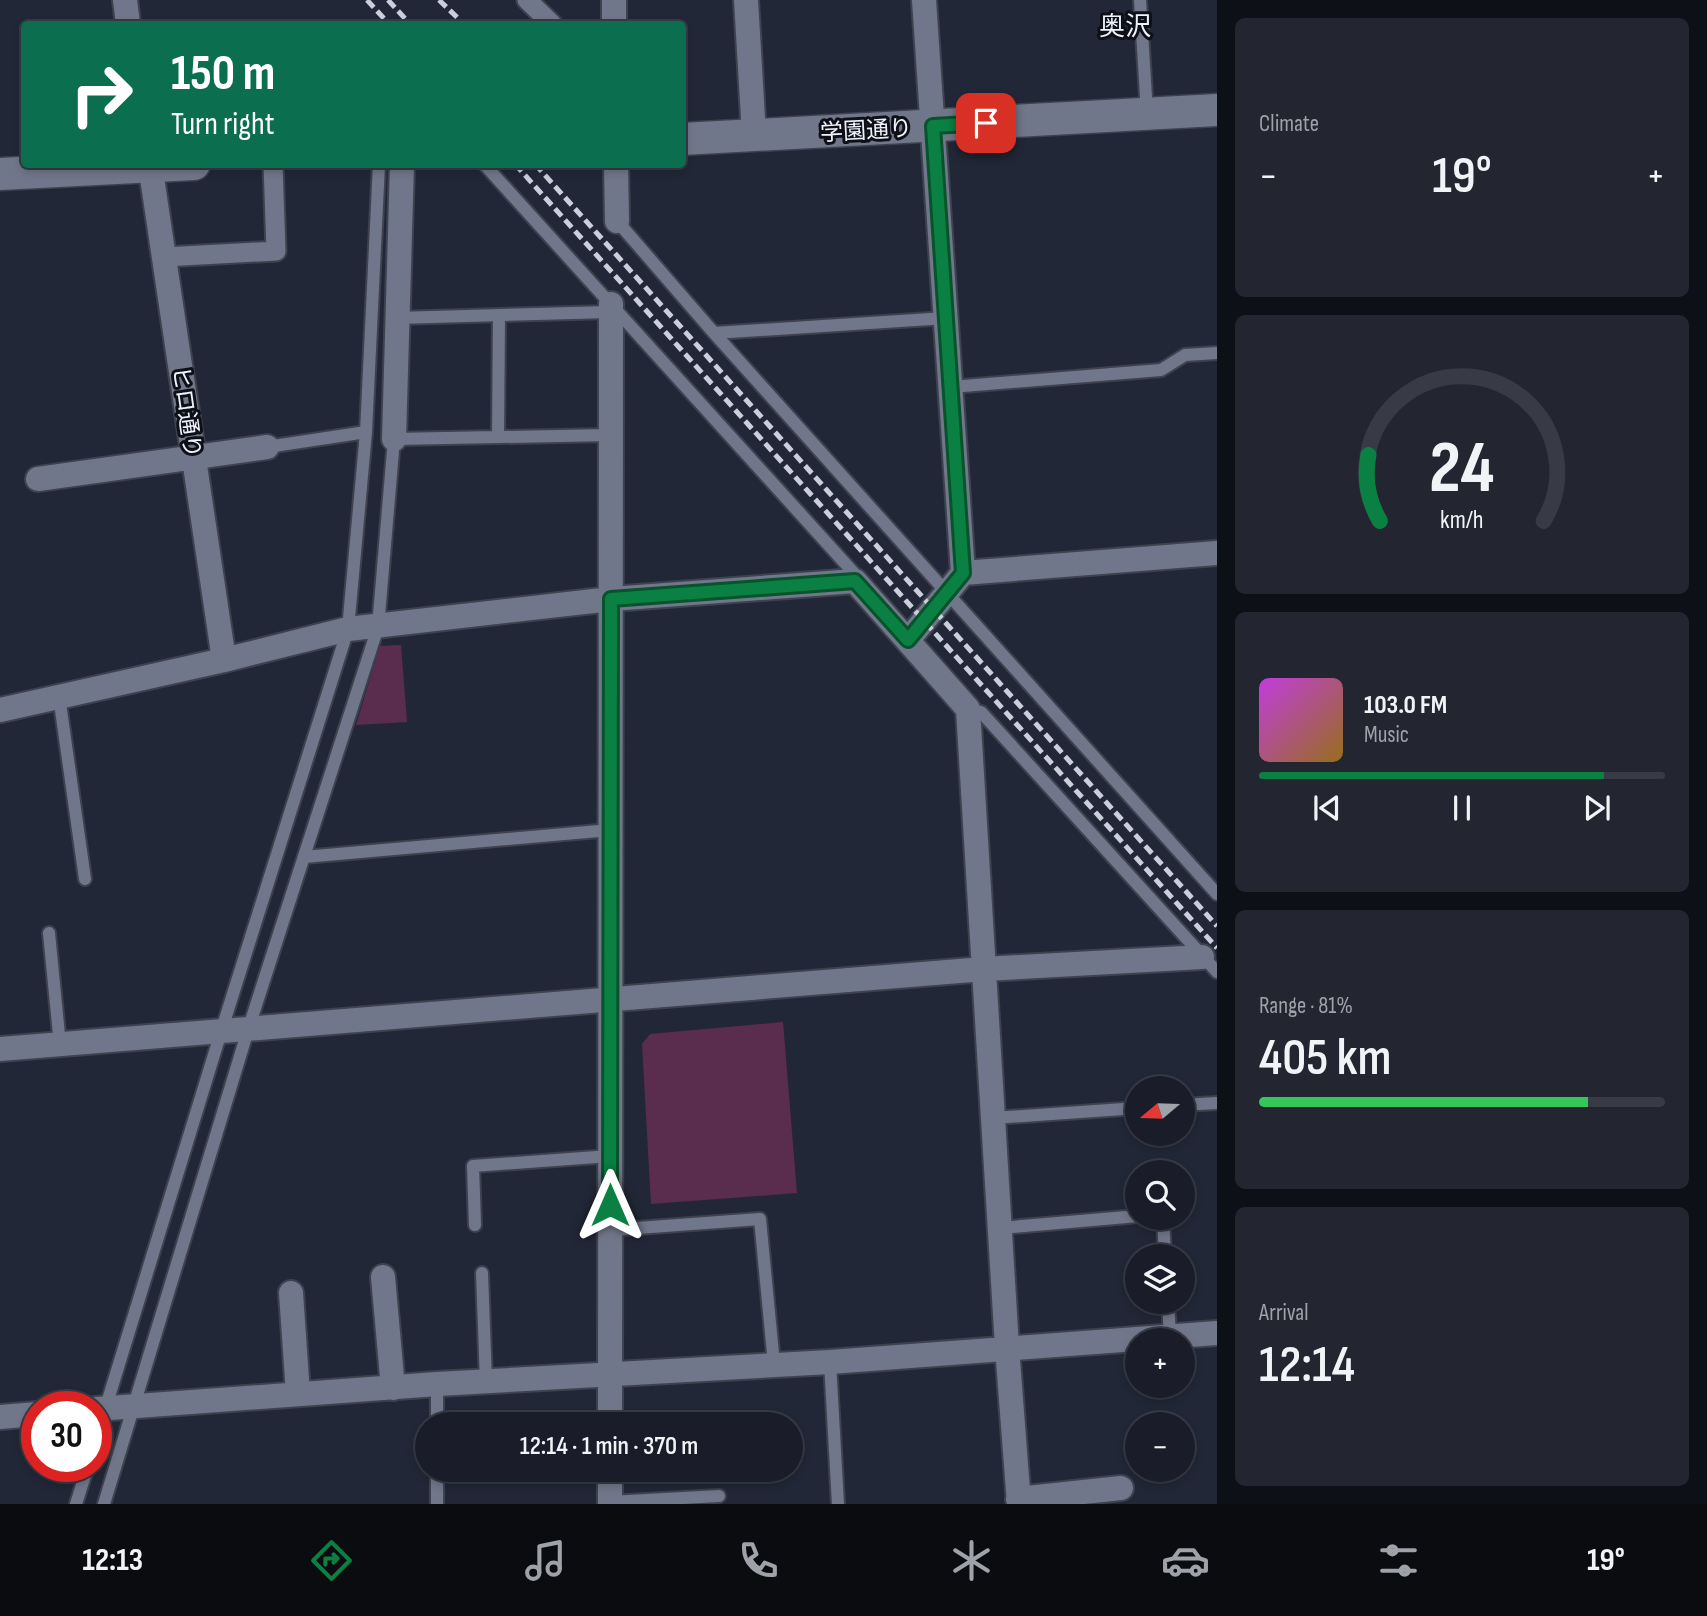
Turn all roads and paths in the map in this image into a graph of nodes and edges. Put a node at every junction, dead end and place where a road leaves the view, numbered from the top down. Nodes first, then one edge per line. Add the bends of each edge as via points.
1 (125, 0) edge
2 (527, 0) edge
3 (614, 0) edge
4 (746, 0) edge
5 (924, 0) edge
6 (1140, 0) edge
7 (128, 21) edge
8 (549, 21) edge
9 (614, 21) edge
10 (1217, 110) edge
11 (1147, 114) junction
12 (933, 126) junction
13 (754, 135) junction
14 (686, 139) edge
15 (112, 168) edge
16 (150, 168) edge
17 (273, 168) edge
18 (379, 168) edge
19 (402, 168) edge
20 (488, 168) edge
21 (617, 168) edge
22 (0, 174) edge
23 (617, 221) joint
24 (164, 257) junction
25 (611, 308) junction
26 (499, 315) junction
27 (396, 318) junction
28 (946, 318) junction
29 (714, 333) junction
30 (1217, 353) edge
31 (951, 387) junction
32 (366, 432) junction
33 (610, 435) junction
34 (498, 437) junction
35 (394, 439) junction
36 (267, 447) joint
37 (194, 458) junction
38 (38, 479) dead end
39 (1217, 553) edge
40 (855, 581) junction
41 (956, 582) junction
42 (611, 599) junction
43 (378, 627) junction
44 (348, 629) junction
45 (908, 640) junction
46 (224, 660) junction
47 (59, 696) junction
48 (968, 709) junction
49 (0, 710) edge
50 (610, 830) junction
51 (304, 857) junction
52 (85, 880) dead end
53 (1217, 894) edge
54 (49, 933) dead end
55 (1209, 964) edge
56 (984, 969) junction
57 (610, 1001) junction
58 (248, 1030) junction
59 (221, 1032) junction
60 (60, 1045) junction
61 (0, 1049) edge
62 (1217, 1103) edge
63 (1195, 1104) edge
64 (1125, 1109) edge
65 (993, 1118) junction
66 (610, 1156) junction
67 (1125, 1217) edge
68 (475, 1225) dead end
69 (1000, 1228) junction
70 (610, 1230) junction
71 (482, 1273) dead end
72 (383, 1278) dead end
73 (291, 1293) dead end
74 (1217, 1333) edge
75 (1195, 1334) edge
76 (1125, 1339) edge
77 (1007, 1347) junction
78 (830, 1362) junction
79 (774, 1364) junction
80 (610, 1376) junction
81 (486, 1382) junction
82 (437, 1384) junction
83 (393, 1388) junction
84 (107, 1391) edge
85 (298, 1394) junction
86 (136, 1406) junction
87 (112, 1408) edge
88 (437, 1412) edge
89 (610, 1412) edge
90 (21, 1415) edge
91 (0, 1417) edge
92 (83, 1482) edge
93 (437, 1482) edge
94 (610, 1482) edge
95 (1121, 1488) dead end
96 (719, 1496) dead end
97 (1018, 1501) edge
98 (610, 1503) edge
99 (76, 1504) edge
100 (104, 1504) edge
101 (437, 1504) edge
102 (838, 1504) edge

1 - 7 street
2 - 8 street
3 - 9 street
4 - 13 street
5 - 12 street
6 - 11 lane
10 - 11 street, 学園通り
11 - 12 street, 学園通り
12 - 13 street, 学園通り
12 - 28 street
13 - 14 street, 学園通り
15 - 22 street
16 - 24 street, ヒロ通り
17 - 24 street via 276,251
18 - 32 lane
19 - 27 street
20 - 25 lane
21 - 23 street
23 - 29 lane
24 - 37 street, ヒロ通り
25 - 26 lane
25 - 33 street
25 - 40 lane via 853,572
26 - 27 lane
26 - 34 lane
27 - 35 street
28 - 29 lane
28 - 31 street
29 - 41 lane
30 - 31 lane via 1185,355 1161,370
31 - 41 street
32 - 36 lane
32 - 44 lane
33 - 34 lane
33 - 42 street
34 - 35 lane
35 - 43 lane
36 - 37 street
37 - 38 street
37 - 46 street, ヒロ通り
39 - 41 street
40 - 42 street
40 - 45 street
41 - 45 street
41 - 53 lane
42 - 43 street
42 - 50 street
43 - 44 street
43 - 51 lane
44 - 46 street
44 - 59 lane
45 - 48 street
46 - 47 street
47 - 49 street
47 - 52 lane
48 - 55 lane via 981,712
48 - 56 street
50 - 51 lane
50 - 57 street
51 - 58 lane
54 - 60 lane
55 - 56 street
56 - 57 street
56 - 65 street
57 - 58 street
57 - 66 street
58 - 59 street
58 - 86 lane
59 - 60 street
59 - 84 lane
60 - 61 street
62 - 63 lane
64 - 65 lane
65 - 69 street
66 - 68 lane via 473,1166
66 - 70 street
67 - 69 lane
69 - 77 street
70 - 79 lane via 760,1219
70 - 80 street
71 - 81 lane
72 - 83 street
73 - 85 street
74 - 75 street
76 - 77 street
77 - 78 street
77 - 97 street
78 - 79 street
78 - 102 lane
79 - 80 street
80 - 81 street
80 - 89 street
81 - 82 street
82 - 83 street
82 - 88 lane
83 - 85 street
85 - 86 street
86 - 87 street
86 - 100 lane
90 - 91 street
92 - 99 lane
93 - 101 lane
94 - 98 street
95 - 97 street
96 - 98 lane

